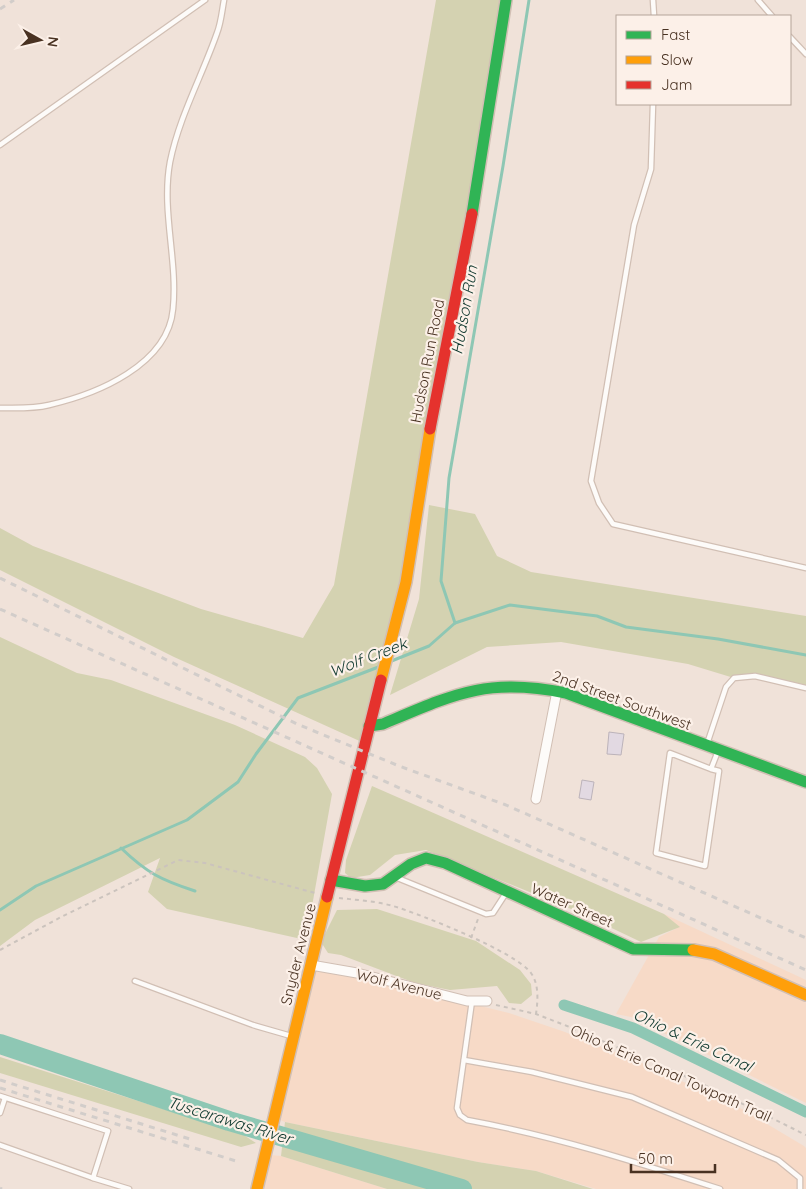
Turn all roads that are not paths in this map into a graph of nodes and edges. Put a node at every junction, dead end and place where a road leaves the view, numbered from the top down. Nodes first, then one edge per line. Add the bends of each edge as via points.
1 (204, 0) edge
2 (224, 0) edge
3 (506, 0) edge
4 (653, 0) edge
5 (758, 0) edge
6 (654, 15) edge
7 (771, 15) edge
8 (791, 38) edge
9 (806, 54) edge
10 (652, 105) edge
11 (0, 144) edge
12 (0, 408) edge
13 (806, 568) edge
14 (806, 688) edge
15 (557, 691) junction
16 (369, 726) junction
17 (706, 746) junction
18 (718, 751) junction
19 (711, 768) junction
20 (806, 782) edge
21 (536, 799) dead end
22 (394, 876) junction
23 (331, 880) junction
24 (507, 892) junction
25 (311, 965) junction
26 (135, 981) dead end
27 (806, 995) edge
28 (472, 1001) junction
29 (487, 1001) road end
30 (293, 1037) junction
31 (464, 1060) junction
32 (3, 1097) edge
33 (0, 1113) edge
34 (0, 1144) edge
35 (93, 1178) junction
36 (128, 1189) edge
37 (257, 1189) edge
38 (720, 1189) edge
39 (800, 1189) edge

1 - 11 lane
2 - 12 lane via 218,32 170,161 166,193 174,306 171,326 159,345 114,382 49,405
3 - 16 main road, Hudson Run Road via 478,184 437,384 406,582
4 - 6 lane
5 - 7 lane
8 - 9 lane
10 - 13 lane via 651,169 634,225 591,481 599,503 614,524
14 - 17 lane via 755,676 734,678 726,687
15 - 16 main road, 2nd Street Southwest via 543,687 497,685 466,690 383,724
15 - 17 main road, 2nd Street Southwest
15 - 21 street
16 - 23 main road, Snyder Avenue
17 - 18 main road, 2nd Street Southwest
18 - 19 lane
18 - 20 main road, 2nd Street Southwest
19 - 19 lane via 718,771 705,866 656,853 670,753
22 - 23 main road, Water Street via 383,884 365,886
22 - 24 main road, Water Street via 426,858 445,863
22 - 24 lane via 486,914 493,913
23 - 25 main road, Snyder Avenue
24 - 27 main road, Water Street via 633,949 690,950 714,954
25 - 28 street, Wolf Avenue
25 - 30 main road, Snyder Avenue
26 - 30 lane
28 - 29 street, Wolf Avenue
28 - 31 lane
30 - 37 main road, Snyder Avenue
31 - 38 lane via 457,1108 467,1120 594,1149
31 - 39 lane via 532,1072 632,1097 778,1160 800,1178
32 - 33 lane
32 - 35 lane via 108,1131
34 - 35 lane
35 - 36 lane

